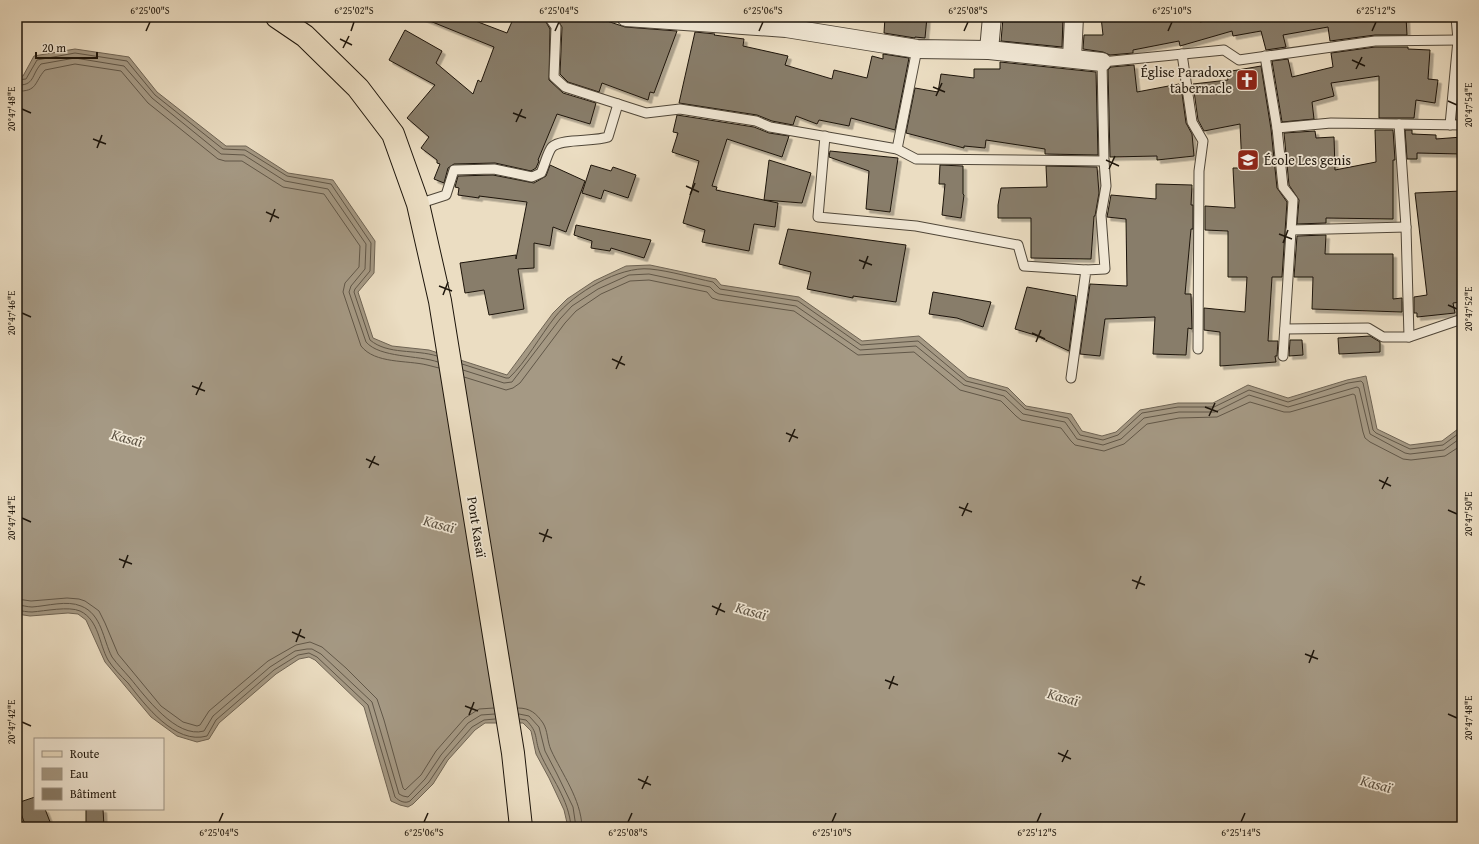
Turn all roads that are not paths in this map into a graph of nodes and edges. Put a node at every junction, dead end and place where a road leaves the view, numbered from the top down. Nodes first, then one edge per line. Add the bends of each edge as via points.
1 (277, 17) edge
2 (549, 17) edge
3 (626, 17) edge
4 (992, 17) edge
5 (1074, 17) edge
6 (1456, 17) edge
7 (1458, 40) junction
8 (918, 49) junction
9 (989, 50) junction
10 (1182, 54) junction
11 (1265, 56) junction
12 (1072, 58) junction
13 (1102, 62) junction
14 (618, 104) junction
15 (1399, 124) junction
16 (1450, 125) junction
17 (1462, 125) edge
18 (1277, 128) junction
19 (825, 136) junction
20 (897, 149) junction
21 (1104, 161) junction
22 (418, 204) junction
23 (1406, 227) junction
24 (1291, 230) junction
25 (1086, 270) junction
26 (1462, 319) edge
27 (1284, 329) junction
28 (1408, 337) junction
29 (1198, 349) dead end
30 (1283, 356) dead end
31 (1072, 378) dead end
32 (521, 827) edge

1 - 22 main road, Pont Kasaï via 305,36 362,94 393,134
2 - 14 lane via 556,27 554,77 565,87
3 - 8 street via 786,28
4 - 9 street
5 - 12 street
6 - 7 lane
7 - 11 lane via 1375,41
7 - 16 lane
8 - 9 street
8 - 20 lane
9 - 12 street
10 - 11 lane via 1224,50 1239,60
10 - 13 lane
10 - 29 lane via 1192,122 1203,141 1199,171
11 - 18 lane
12 - 13 street
13 - 21 lane
14 - 19 lane via 646,113 680,109 756,121 770,127
14 - 22 lane via 608,137 600,140 560,142 551,147 541,173 532,177 494,169 454,170 446,195
15 - 16 lane
15 - 18 lane via 1331,123
15 - 23 lane
16 - 17 lane
18 - 24 lane via 1283,188 1293,200
19 - 20 lane
19 - 25 lane via 818,217 916,226 1018,245 1024,266
20 - 21 lane via 916,159
21 - 25 lane via 1106,186 1101,215 1105,270
22 - 32 main road, Pont Kasaï via 440,301 514,753
23 - 24 lane
23 - 28 lane
24 - 27 lane
25 - 31 lane
26 - 28 lane
27 - 28 lane via 1368,328 1383,337
27 - 30 lane

